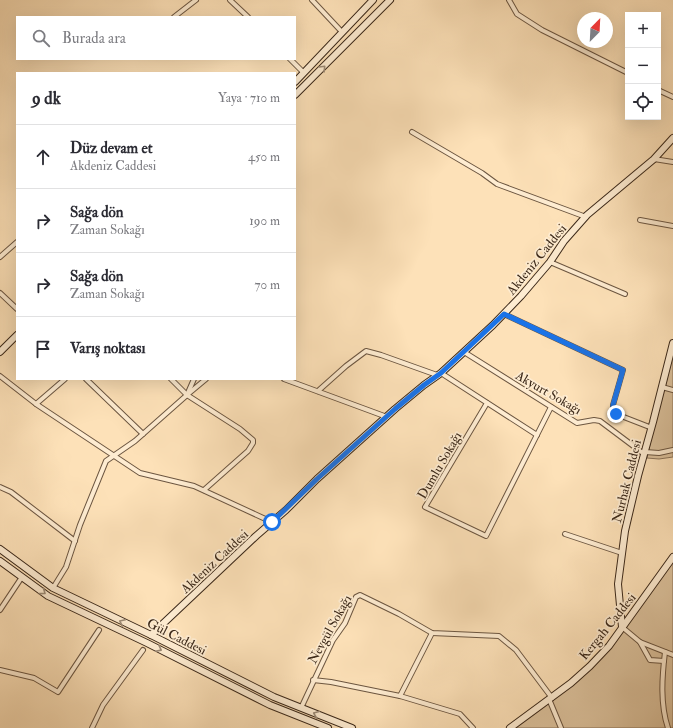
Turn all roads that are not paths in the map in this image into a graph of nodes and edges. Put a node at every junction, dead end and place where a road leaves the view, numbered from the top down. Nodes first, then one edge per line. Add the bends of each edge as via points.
1 (196, 0) edge
2 (230, 0) edge
3 (312, 0) edge
4 (373, 0) edge
5 (390, 0) edge
6 (509, 0) edge
7 (175, 16) edge
8 (247, 16) edge
9 (342, 32) junction
10 (291, 60) edge
11 (625, 72) edge
12 (304, 73) junction
13 (296, 81) edge
14 (661, 91) edge
15 (296, 94) edge
16 (673, 97) edge
17 (412, 132) dead end
18 (673, 138) edge
19 (654, 159) junction
20 (673, 162) edge
21 (586, 217) junction
22 (640, 220) dead end
23 (673, 226) edge
24 (16, 243) edge
25 (0, 257) edge
26 (550, 262) junction
27 (0, 292) edge
28 (625, 294) dead end
29 (16, 308) edge
30 (504, 314) junction
31 (16, 336) edge
32 (673, 343) edge
33 (0, 352) edge
34 (464, 352) junction
35 (439, 374) junction
36 (0, 376) edge
37 (64, 380) edge
38 (87, 380) edge
39 (172, 380) edge
40 (194, 380) edge
41 (205, 380) edge
42 (287, 380) edge
43 (662, 387) junction
44 (673, 390) edge
45 (318, 392) junction
46 (187, 395) junction
47 (487, 403) junction
48 (36, 404) junction
49 (551, 407) junction
50 (387, 417) junction
51 (652, 428) junction
52 (143, 434) junction
53 (536, 435) junction
54 (673, 450) edge
55 (644, 453) junction
56 (114, 456) junction
57 (0, 486) edge
58 (204, 490) junction
59 (272, 522) junction
60 (565, 534) dead end
61 (75, 541) junction
62 (0, 549) edge
63 (622, 553) junction
64 (673, 557) edge
65 (0, 560) edge
66 (22, 577) junction
67 (53, 588) junction
68 (0, 610) edge
69 (622, 627) junction
70 (99, 630) dead end
71 (432, 633) junction
72 (151, 635) junction
73 (640, 642) junction
74 (143, 650) dead end
75 (665, 652) junction
76 (673, 655) edge
77 (664, 661) junction
78 (0, 670) edge
79 (313, 680) junction
80 (400, 696) junction
81 (550, 698) junction
82 (302, 708) junction
83 (92, 728) edge
84 (328, 728) edge
85 (352, 728) edge
86 (473, 728) edge
87 (510, 728) edge
88 (561, 728) edge
89 (668, 728) edge

1 - 7 street
2 - 8 street
3 - 9 street
4 - 9 street
15 -> 5 street
6 - 11 street via 517,14 542,30
9 - 12 street
10 - 12 street
12 - 13 street
14 - 16 street
17 - 21 street via 482,172 497,184
18 - 19 street, Akdeniz Caddesi
19 - 20 street
19 - 21 street, Akdeniz Caddesi
21 - 26 street, Akdeniz Caddesi via 564,241
22 - 23 street
24 - 25 street
26 - 28 street
26 - 30 street, Akdeniz Caddesi
27 - 29 street
30 - 34 street, Akdeniz Caddesi
30 - 51 street via 623,370 613,410 616,414
31 - 33 street
32 - 43 street, Nurhak Caddesi
34 - 35 street, Akdeniz Caddesi
34 - 49 street, Akyurt Sokağı
35 - 45 street via 366,351 350,362
35 - 47 street
35 - 50 street, Akdeniz Caddesi
36 - 48 street
37 - 48 street
38 - 52 street
39 - 46 street
40 - 46 street
41 - 46 street
42 - 45 street
43 - 44 street
43 - 51 street, Nurhak Caddesi
45 - 50 street
46 - 52 street
46 - 58 street via 253,440 248,451
47 - 53 street
47 - 53 street, Dumlu Sokağı via 425,507 486,536
48 - 56 street
49 - 53 street, Dumlu Sokağı
49 - 55 street, Akyurt Sokağı via 577,423 600,421
50 - 59 street, Akdeniz Caddesi
51 - 55 street, Nurhak Caddesi
52 - 56 street
54 - 55 street
55 - 63 street, Nurhak Caddesi
56 - 58 street via 140,473
56 - 61 street via 106,461
57 - 61 street
58 - 59 street
59 - 72 street, Akdeniz Caddesi
60 - 63 street
61 - 67 street via 66,567
62 - 67 street, Gül Caddesi
63 - 69 street, Nurhak Caddesi via 618,584
64 - 69 street, Kergah Caddesi
65 - 66 street, Gül Caddesi
66 - 68 street
66 -> 84 street, Gül Caddesi via 48,596 270,705
72 -> 67 street, Gül Caddesi
69 - 73 street
69 - 81 street, Kergah Caddesi via 609,646 590,666
70 - 78 street via 58,692 34,678
71 - 79 street, Nevgül Sokağı via 359,595
71 - 80 street
71 - 81 street, Nevgül Sokağı via 499,636 516,650
72 - 82 street, Gül Caddesi via 274,697
73 - 75 street
73 - 77 street via 650,660
74 - 83 street via 103,705
75 - 76 street
75 - 77 street
77 - 89 street via 662,685 665,721
79 - 80 street
79 - 82 street, Nevgül Sokağı
80 - 86 street via 460,714
81 - 87 street, Kergah Caddesi
81 - 88 street, Nevgül Sokağı
85 -> 82 street, Gül Caddesi

